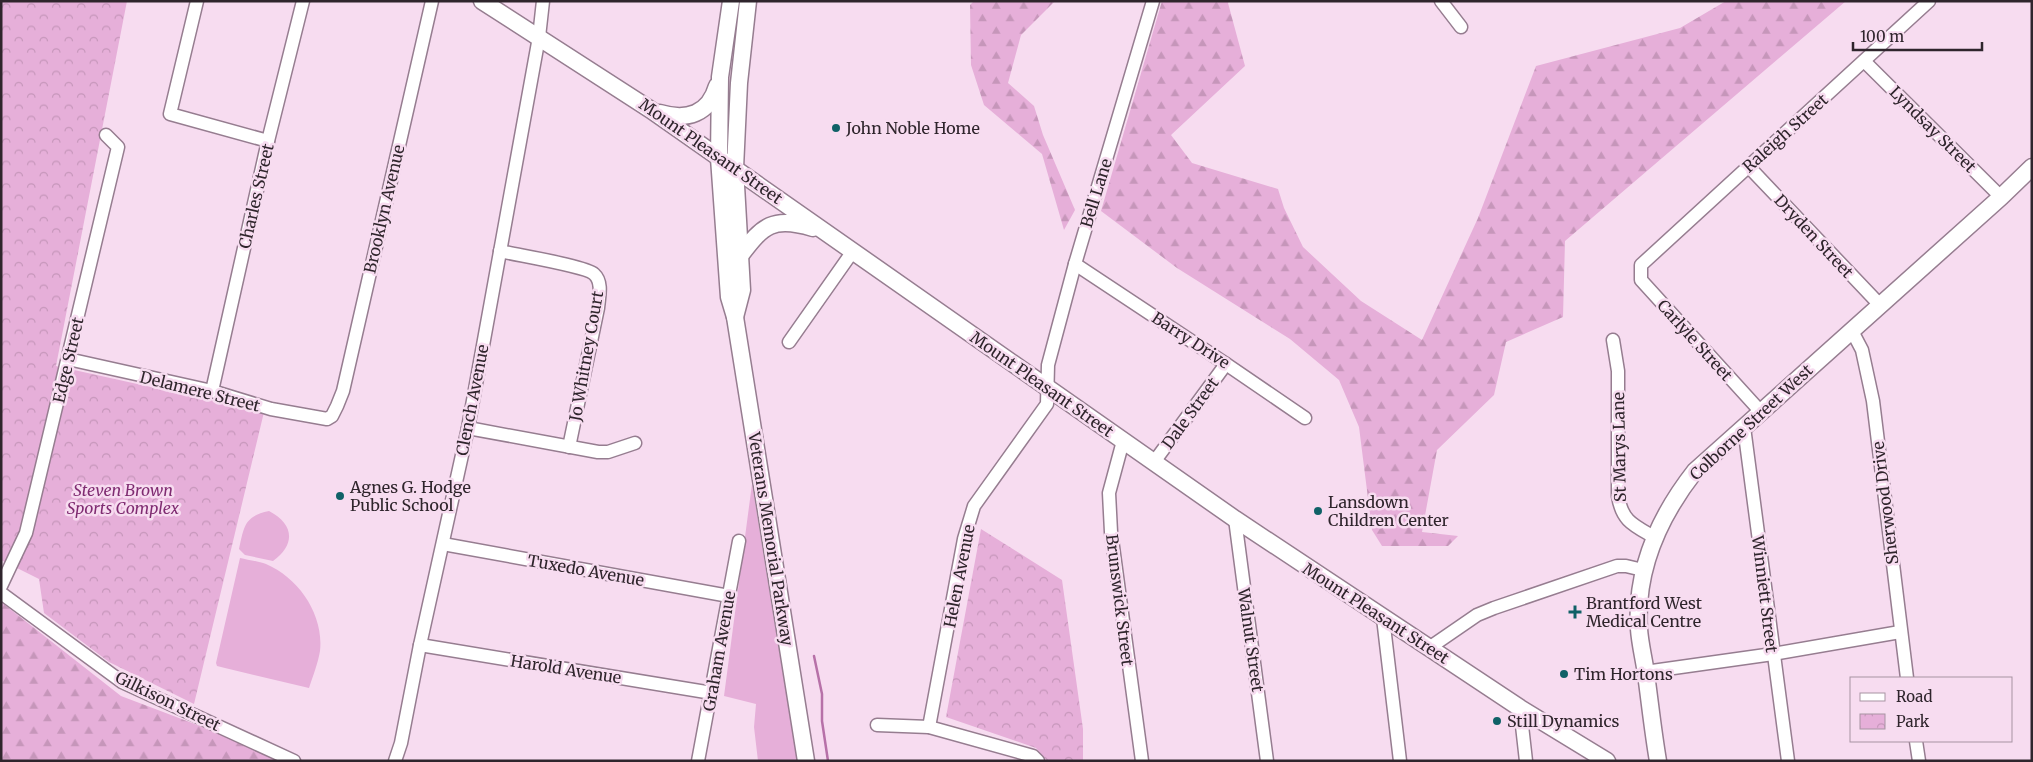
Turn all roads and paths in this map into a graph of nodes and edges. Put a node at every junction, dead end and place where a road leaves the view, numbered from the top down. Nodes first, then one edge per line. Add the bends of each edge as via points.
1 (197, 1) edge
2 (303, 1) edge
3 (432, 1) edge
4 (482, 1) edge
5 (543, 1) edge
6 (731, 1) edge
7 (748, 1) edge
8 (1153, 1) edge
9 (1441, 1) edge
10 (1929, 1) edge
11 (1462, 26) dead end
12 (539, 37) junction
13 (1864, 61) junction
14 (720, 77) junction
15 (651, 110) junction
16 (106, 135) dead end
17 (268, 141) junction
18 (719, 158) junction
19 (1748, 167) junction
20 (2032, 167) edge
21 (735, 168) junction
22 (2001, 197) junction
23 (822, 230) junction
24 (500, 251) junction
25 (852, 251) junction
26 (740, 256) junction
27 (1075, 264) junction
28 (1641, 265) joint
29 (1880, 305) junction
30 (736, 317) junction
31 (1852, 331) junction
32 (1613, 340) dead end
33 (789, 342) dead end
34 (68, 359) junction
35 (1226, 364) junction
36 (1048, 387) junction
37 (212, 391) junction
38 (1761, 412) junction
39 (332, 416) joint
40 (1305, 418) dead end
41 (1744, 427) junction
42 (468, 428) junction
43 (1123, 441) junction
44 (635, 443) dead end
45 (569, 447) junction
46 (1154, 462) junction
47 (1235, 519) junction
48 (1654, 537) junction
49 (739, 541) dead end
50 (443, 544) junction
51 (1643, 570) junction
52 (1, 586) edge
53 (1, 593) edge
54 (729, 596) junction
55 (1383, 618) junction
56 (1900, 632) junction
57 (420, 645) junction
58 (1429, 648) junction
59 (1773, 654) junction
60 (1645, 672) junction
61 (1907, 677) edge
62 (712, 693) junction
63 (1520, 708) junction
64 (877, 725) dead end
65 (929, 727) junction
66 (1916, 742) edge
67 (1036, 759) edge
68 (294, 761) edge
69 (395, 761) edge
70 (698, 761) edge
71 (806, 761) edge
72 (1142, 761) edge
73 (1267, 761) edge
74 (1400, 761) edge
75 (1526, 761) edge
76 (1606, 761) edge
77 (1658, 761) edge
78 (1788, 761) edge
79 (1919, 761) edge

1 - 17 street via 170,114
2 - 17 street, Charles Street
3 - 39 street, Brooklyn Avenue via 343,391
4 - 12 main road, Mount Pleasant Street
5 - 12 street, Clench Avenue
6 - 14 main road, Veterans Memorial Parkway
7 - 21 main road, Veterans Memorial Parkway via 739,83
8 - 27 street, Bell Lane
9 - 11 street
10 - 13 street, Raleigh Street
12 - 15 main road, Mount Pleasant Street
12 - 24 street, Clench Avenue
13 - 19 street, Raleigh Street
13 - 22 street, Lyndsay Street
14 - 15 main road via 710,103 694,114 670,116
14 - 18 main road, Veterans Memorial Parkway
15 - 18 main road, Mount Pleasant Street
16 - 34 street, Edge Street via 118,147
17 - 37 street, Charles Street
18 - 21 main road, Mount Pleasant Street
18 - 30 main road, Veterans Memorial Parkway via 729,297
19 - 28 street, Raleigh Street
19 - 29 street, Dryden Street
20 - 22 main road, Colborne Street West
21 - 23 main road, Mount Pleasant Street
21 - 26 main road, Veterans Memorial Parkway
22 - 29 main road, Colborne Street West
23 - 25 main road, Mount Pleasant Street
23 - 26 main road via 796,223 768,226 757,234
24 - 42 street, Clench Avenue
24 - 45 street, Jo Whitney Court via 579,267 595,274 599,281 598,308
25 - 33 street
25 - 36 main road, Mount Pleasant Street
26 - 30 main road, Veterans Memorial Parkway via 742,290
27 - 35 street, Barry Drive
27 - 36 street, Bell Lane via 1048,364
28 - 38 street, Carlyle Street via 1641,280
29 - 31 main road, Colborne Street West
30 - 71 main road, Veterans Memorial Parkway
31 - 38 main road, Colborne Street West
31 - 56 street, Sherwood Drive via 1862,350 1873,401
32 - 48 street, St Marys Lane via 1618,371 1620,508 1630,522
34 - 37 street, Delamere Street
34 - 52 street, Edge Street via 26,533
35 - 40 street, Barry Drive
35 - 46 street, Dale Street
36 - 43 main road, Mount Pleasant Street
36 - 65 street, Helen Avenue via 1046,404 974,506 964,539
37 - 39 street, Delamere Street via 307,417 327,420
38 - 41 main road, Colborne Street West
41 - 48 main road, Colborne Street West via 1695,471 1680,490
41 - 59 street, Winniett Street
42 - 45 street
42 - 50 street, Clench Avenue
43 - 46 main road, Mount Pleasant Street
43 - 72 street, Brunswick Street via 1109,493 1111,532
44 - 45 street via 608,452
46 - 47 main road, Mount Pleasant Street
47 - 55 main road, Mount Pleasant Street
47 - 73 street, Walnut Street
48 - 51 main road, Colborne Street West
49 - 54 street, Graham Avenue
50 - 54 street, Tuxedo Avenue
50 - 57 street, Clench Avenue
51 - 58 street via 1611,567 1514,600 1477,616
51 - 60 main road, Colborne Street West via 1639,629
53 - 68 street, Gilkison Street via 122,682
54 - 62 street, Graham Avenue
55 - 58 main road, Mount Pleasant Street
55 - 74 street
56 - 59 street
56 - 61 street, Sherwood Drive
57 - 62 street, Harold Avenue
57 - 69 street, Clench Avenue
58 - 63 main road, Mount Pleasant Street
59 - 60 street
59 - 78 street, Winniett Street
60 - 77 main road, Colborne Street West
62 - 70 street, Graham Avenue
63 - 75 street
63 - 76 main road, Mount Pleasant Street
64 - 65 street
65 - 67 street
66 - 79 street

